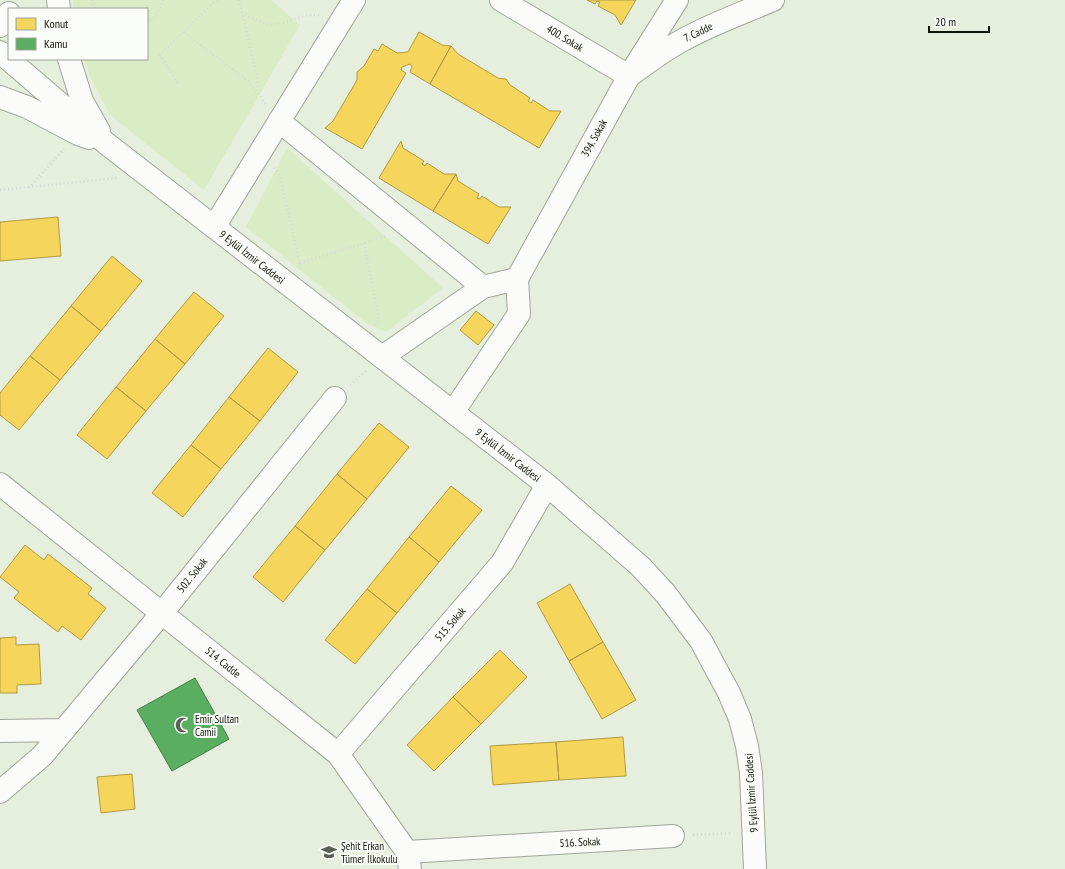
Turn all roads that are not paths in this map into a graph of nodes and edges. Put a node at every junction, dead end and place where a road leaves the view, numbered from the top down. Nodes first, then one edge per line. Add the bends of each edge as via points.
1 (18, 0) edge
2 (354, 0) edge
3 (501, 0) edge
4 (676, 0) edge
5 (773, 0) edge
6 (12, 8) edge
7 (8, 14) edge
8 (0, 26) edge
9 (0, 52) edge
10 (8, 59) edge
11 (9, 60) edge
12 (69, 60) edge
13 (629, 76) junction
14 (0, 97) edge
15 (279, 121) junction
16 (107, 144) junction
17 (214, 227) junction
18 (516, 279) junction
19 (483, 287) junction
20 (382, 357) junction
21 (335, 398) road end
22 (453, 412) junction
23 (0, 484) edge
24 (547, 485) junction
25 (162, 613) junction
26 (64, 730) junction
27 (0, 731) edge
28 (338, 754) junction
29 (0, 792) edge
30 (673, 836) road end
31 (409, 860) edge
32 (755, 869) edge

1 - 6 street
2 - 15 street
3 - 13 street, 400. Sokak
4 - 13 street, 394. Sokak
5 - 13 street, 7. Cadde via 683,39
7 - 8 street
9 - 10 street, 9 Eylül İzmir Caddesi
11 - 16 street, 9 Eylül İzmir Caddesi
12 - 16 street, 9 Eylül İzmir Caddesi via 82,101
13 - 18 street, 394. Sokak
14 - 16 street, 9 Eylül İzmir Caddesi via 27,107 78,134
15 - 17 street
15 - 19 street
16 - 17 street, 9 Eylül İzmir Caddesi
17 - 20 street, 9 Eylül İzmir Caddesi
18 - 19 street
18 - 22 street via 519,314
19 - 20 street
20 - 22 street, 9 Eylül İzmir Caddesi
21 - 25 street, 502. Sokak
22 - 24 street, 9 Eylül İzmir Caddesi
23 - 25 street, 514. Cadde
24 - 28 street, 515. Sokak via 502,563
24 - 32 street, 9 Eylül İzmir Caddesi via 641,567 665,593 701,641 729,693 740,719 747,746 751,773
25 - 26 street, 502. Sokak
25 - 28 street, 514. Cadde
26 - 27 street
26 - 29 street, 502. Sokak via 42,756
28 - 31 street, 514. Cadde
30 - 31 street, 516. Sokak

